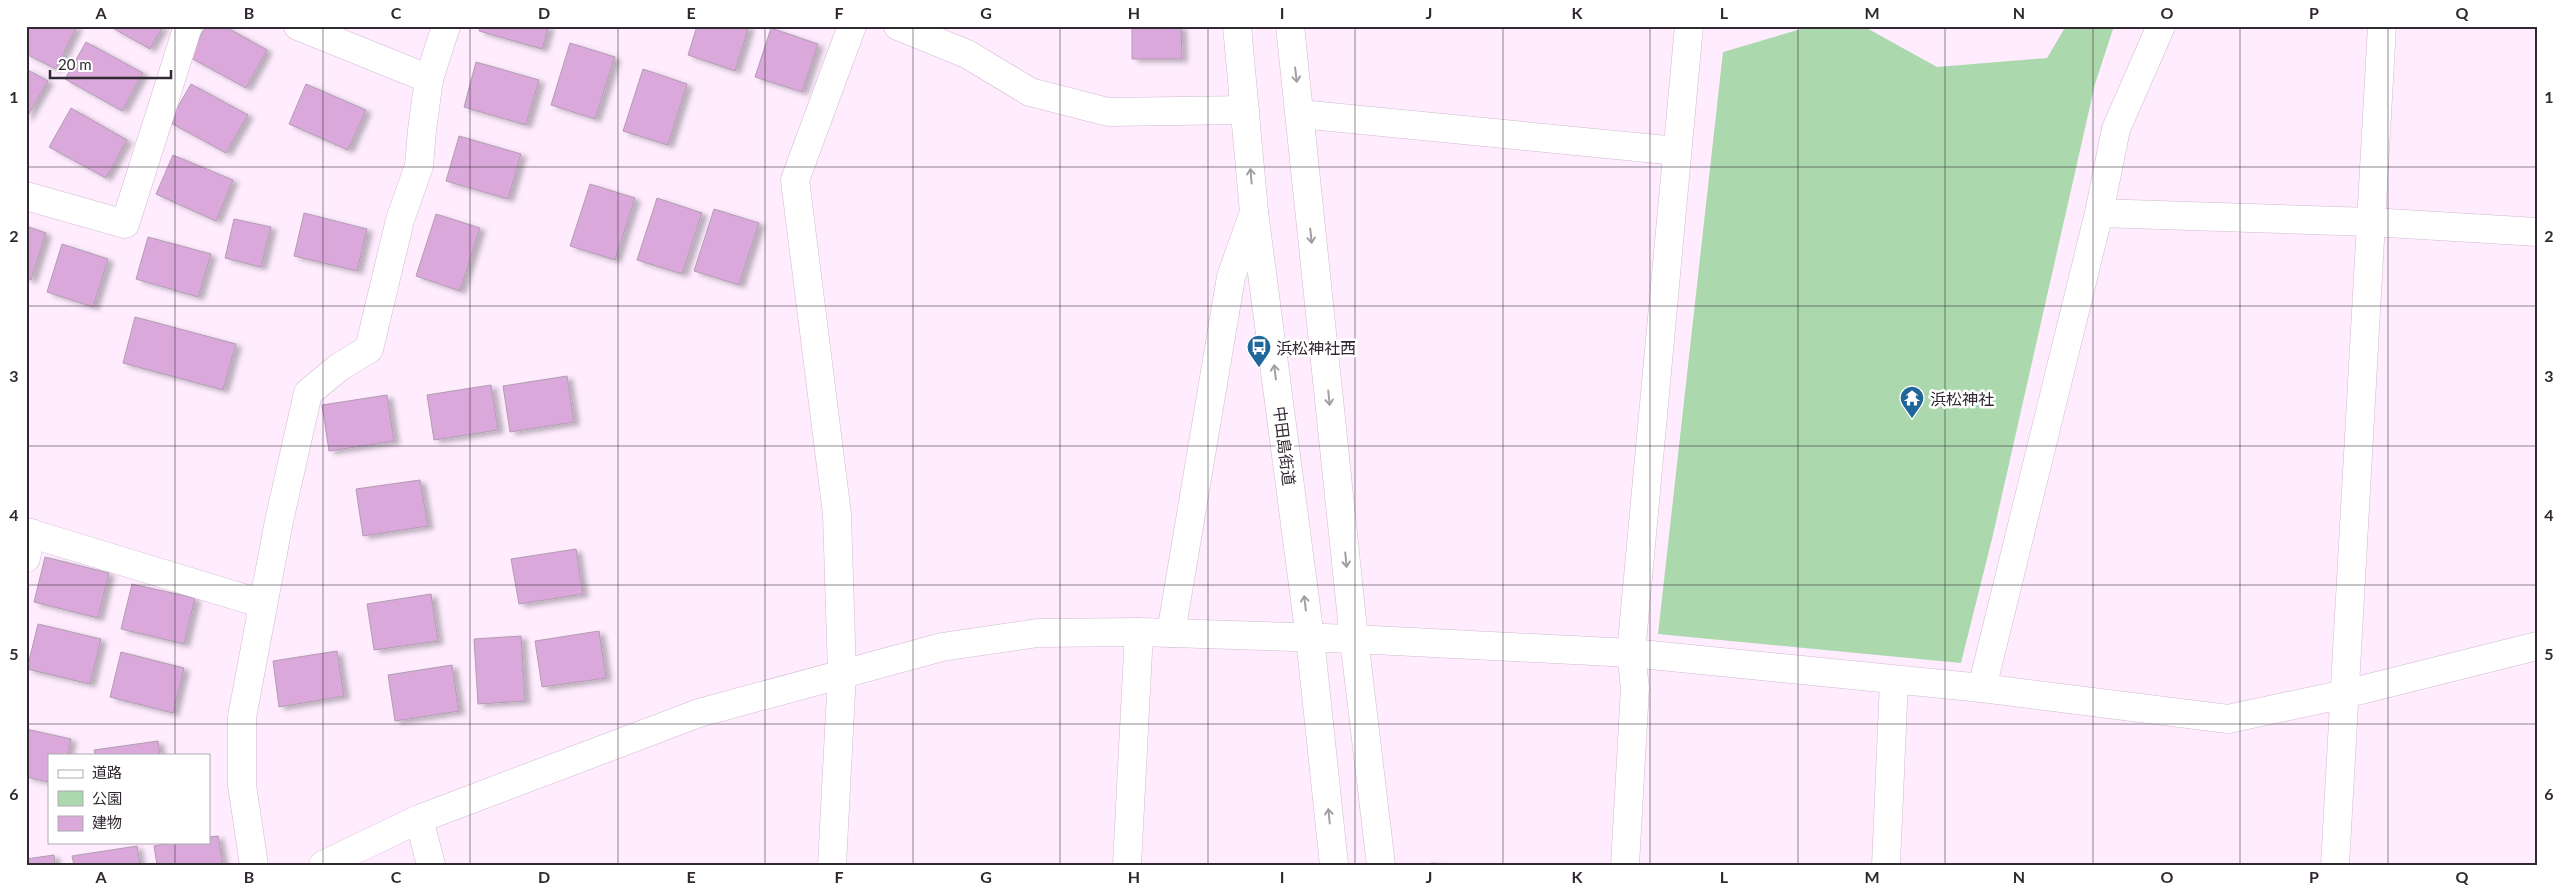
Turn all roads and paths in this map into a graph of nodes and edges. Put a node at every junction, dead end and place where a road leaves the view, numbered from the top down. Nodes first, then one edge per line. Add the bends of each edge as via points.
1 (188, 26) edge
2 (298, 26) edge
3 (446, 26) edge
4 (852, 26) edge
5 (898, 26) edge
6 (1237, 26) edge
7 (1290, 26) edge
8 (1689, 26) edge
9 (2161, 26) edge
10 (2382, 26) edge
11 (429, 80) junction
12 (1245, 110) junction
13 (1300, 114) junction
14 (1677, 151) junction
15 (26, 196) edge
16 (1254, 212) junction
17 (2099, 212) junction
18 (2371, 222) junction
19 (2537, 232) edge
20 (28, 541) edge
21 (263, 604) junction
22 (1139, 632) junction
23 (1171, 633) junction
24 (1310, 638) junction
25 (1354, 639) junction
26 (2537, 646) edge
27 (1631, 654) junction
28 (842, 673) junction
29 (1894, 681) junction
30 (1982, 688) junction
31 (2345, 694) junction
32 (419, 819) junction
33 (254, 865) edge
34 (323, 865) edge
35 (431, 865) edge
36 (832, 865) edge
37 (1127, 865) edge
38 (1334, 865) edge
39 (1381, 865) edge
40 (1625, 865) edge
41 (1886, 865) edge
42 (2335, 865) edge

1 - 15 street via 124,224
2 - 11 street
3 - 11 street
4 - 28 street via 795,180 837,514
5 - 12 street via 967,54 1030,92 1108,112
6 - 12 street, 中田島街道
7 -> 13 street
8 - 14 street
9 - 17 street via 2116,129
10 - 18 street
11 - 21 street via 419,166 400,220 369,349 338,368 308,393
16 -> 12 street, 中田島街道
13 - 14 street
13 -> 25 street
14 - 27 street
16 - 23 street via 1231,277
24 -> 16 street, 中田島街道
17 - 18 street
17 - 30 street
18 - 19 street
18 - 31 street
20 - 21 street
21 - 33 street via 242,717 242,785
22 - 23 street
22 - 28 street via 1038,633 942,647
22 - 37 street
23 - 24 street
24 - 25 street
38 -> 24 street, 中田島街道
25 - 27 street
25 - 39 street
26 - 31 street
27 - 29 street
27 - 40 street via 1635,688
28 - 32 street via 699,713
28 - 36 street
29 - 30 street
29 - 41 street
30 - 31 street via 2228,719
31 - 42 street
32 - 34 street
32 - 35 street

